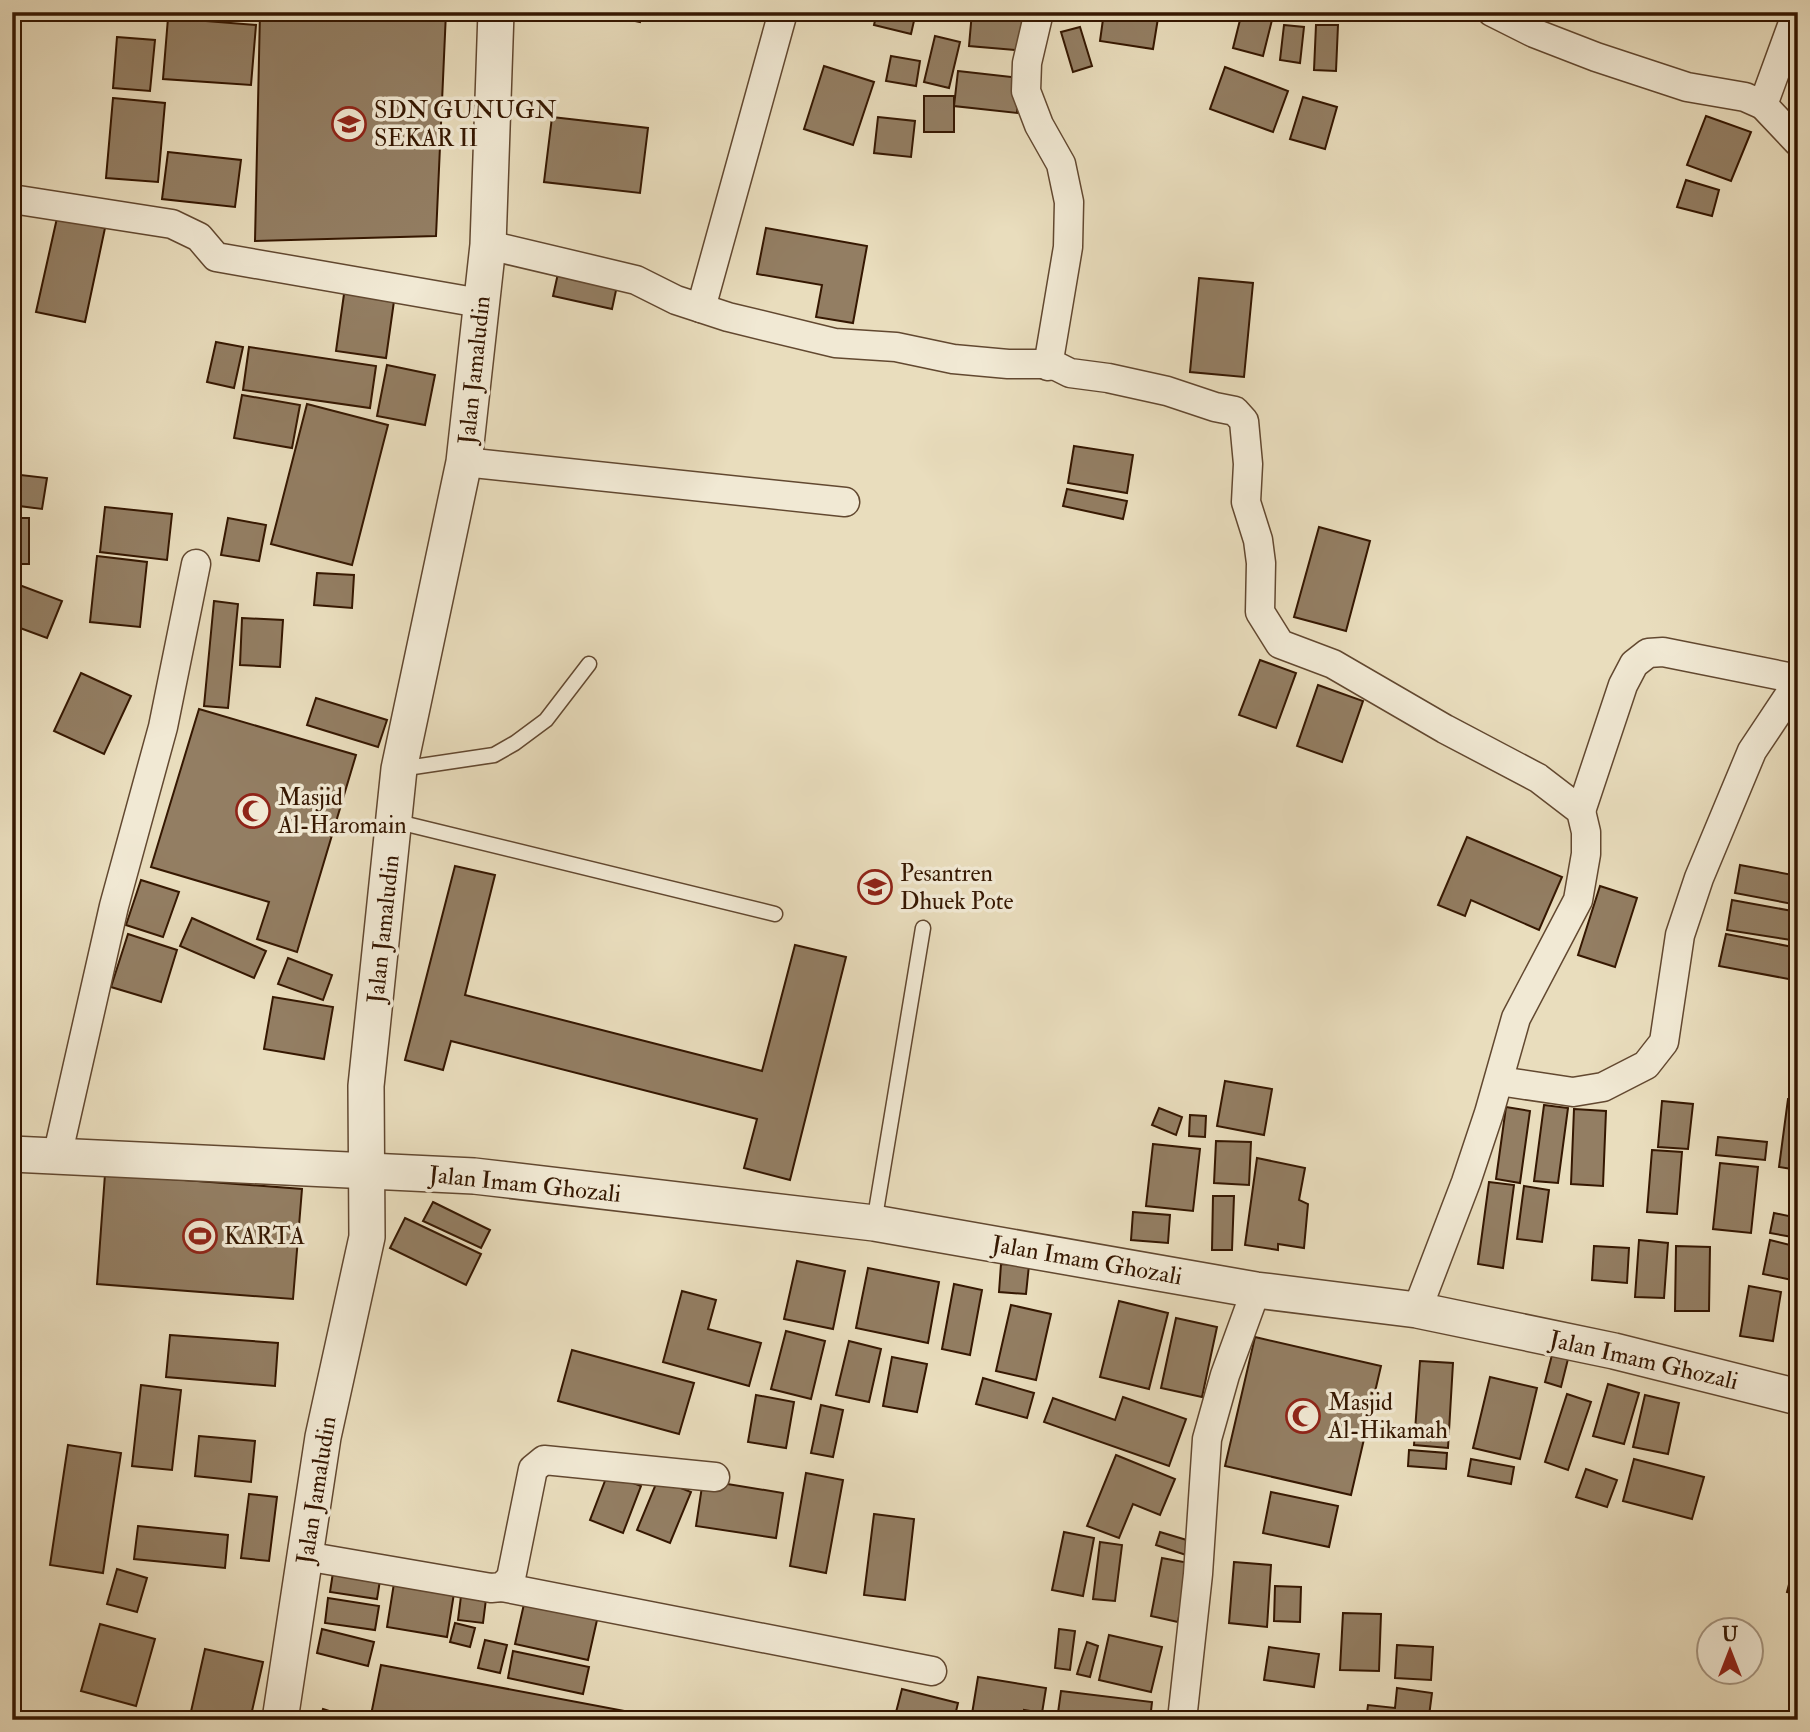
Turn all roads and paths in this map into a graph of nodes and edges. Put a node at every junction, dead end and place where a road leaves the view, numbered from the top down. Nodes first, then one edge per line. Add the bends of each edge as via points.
1 (496, 12) edge
2 (783, 12) edge
3 (1039, 12) edge
4 (1492, 12) edge
5 (1797, 12) edge
6 (1763, 105) junction
7 (1798, 142) edge
8 (12, 199) edge
9 (488, 245) junction
10 (480, 303) junction
11 (701, 308) junction
12 (1048, 366) junction
13 (464, 462) junction
14 (845, 502) dead end
15 (196, 564) dead end
16 (589, 664) dead end
17 (1798, 681) edge
18 (398, 769) junction
19 (1581, 811) junction
20 (394, 821) junction
21 (775, 914) dead end
22 (923, 928) dead end
23 (1499, 1081) junction
24 (12, 1154) edge
25 (57, 1157) junction
26 (368, 1171) junction
27 (874, 1223) junction
28 (1256, 1290) junction
29 (1417, 1310) junction
30 (1798, 1397) edge
31 (715, 1477) dead end
32 (305, 1556) junction
33 (502, 1587) junction
34 (932, 1671) dead end
35 (280, 1720) edge
36 (1182, 1720) edge

1 - 9 street, Jalan Jamaludin
2 - 11 street
3 - 12 street via 1027,63 1026,91 1061,164 1069,202 1068,247
4 - 6 street via 1596,57 1687,87 1745,97
5 - 6 street
6 - 7 street
8 - 10 street via 172,224 200,237 216,257
9 - 10 street, Jalan Jamaludin
9 - 11 street via 636,280
10 - 13 street, Jalan Jamaludin
11 - 12 street via 835,343
12 - 19 street via 1167,391 1235,411 1244,421 1246,502 1261,563 1260,612 1280,644 1333,664 1538,778
13 - 14 street
13 - 18 street, Jalan Jamaludin
15 - 25 street via 163,727 114,906
16 - 18 lane via 546,720 494,755
17 - 19 street via 1663,652 1648,653 1634,664 1623,685
17 - 23 street via 1752,751 1699,878 1680,935 1664,1042 1646,1065 1603,1087 1573,1092
18 - 20 street, Jalan Jamaludin
19 - 23 street via 1586,854 1578,901 1516,1018
20 - 21 lane
20 - 26 street, Jalan Jamaludin via 366,1086
22 - 27 lane
23 - 29 street
24 - 25 street, Jalan Imam Ghozali
25 - 26 street, Jalan Imam Ghozali
26 - 27 street, Jalan Imam Ghozali via 474,1177
26 - 32 street, Jalan Jamaludin via 367,1237 323,1437
27 - 28 street, Jalan Imam Ghozali
28 - 29 street, Jalan Imam Ghozali
28 - 36 street via 1207,1439
29 - 30 street, Jalan Imam Ghozali via 1614,1351
31 - 33 street via 544,1460 533,1469 510,1578
32 - 33 street
32 - 35 street, Jalan Jamaludin
33 - 34 street

